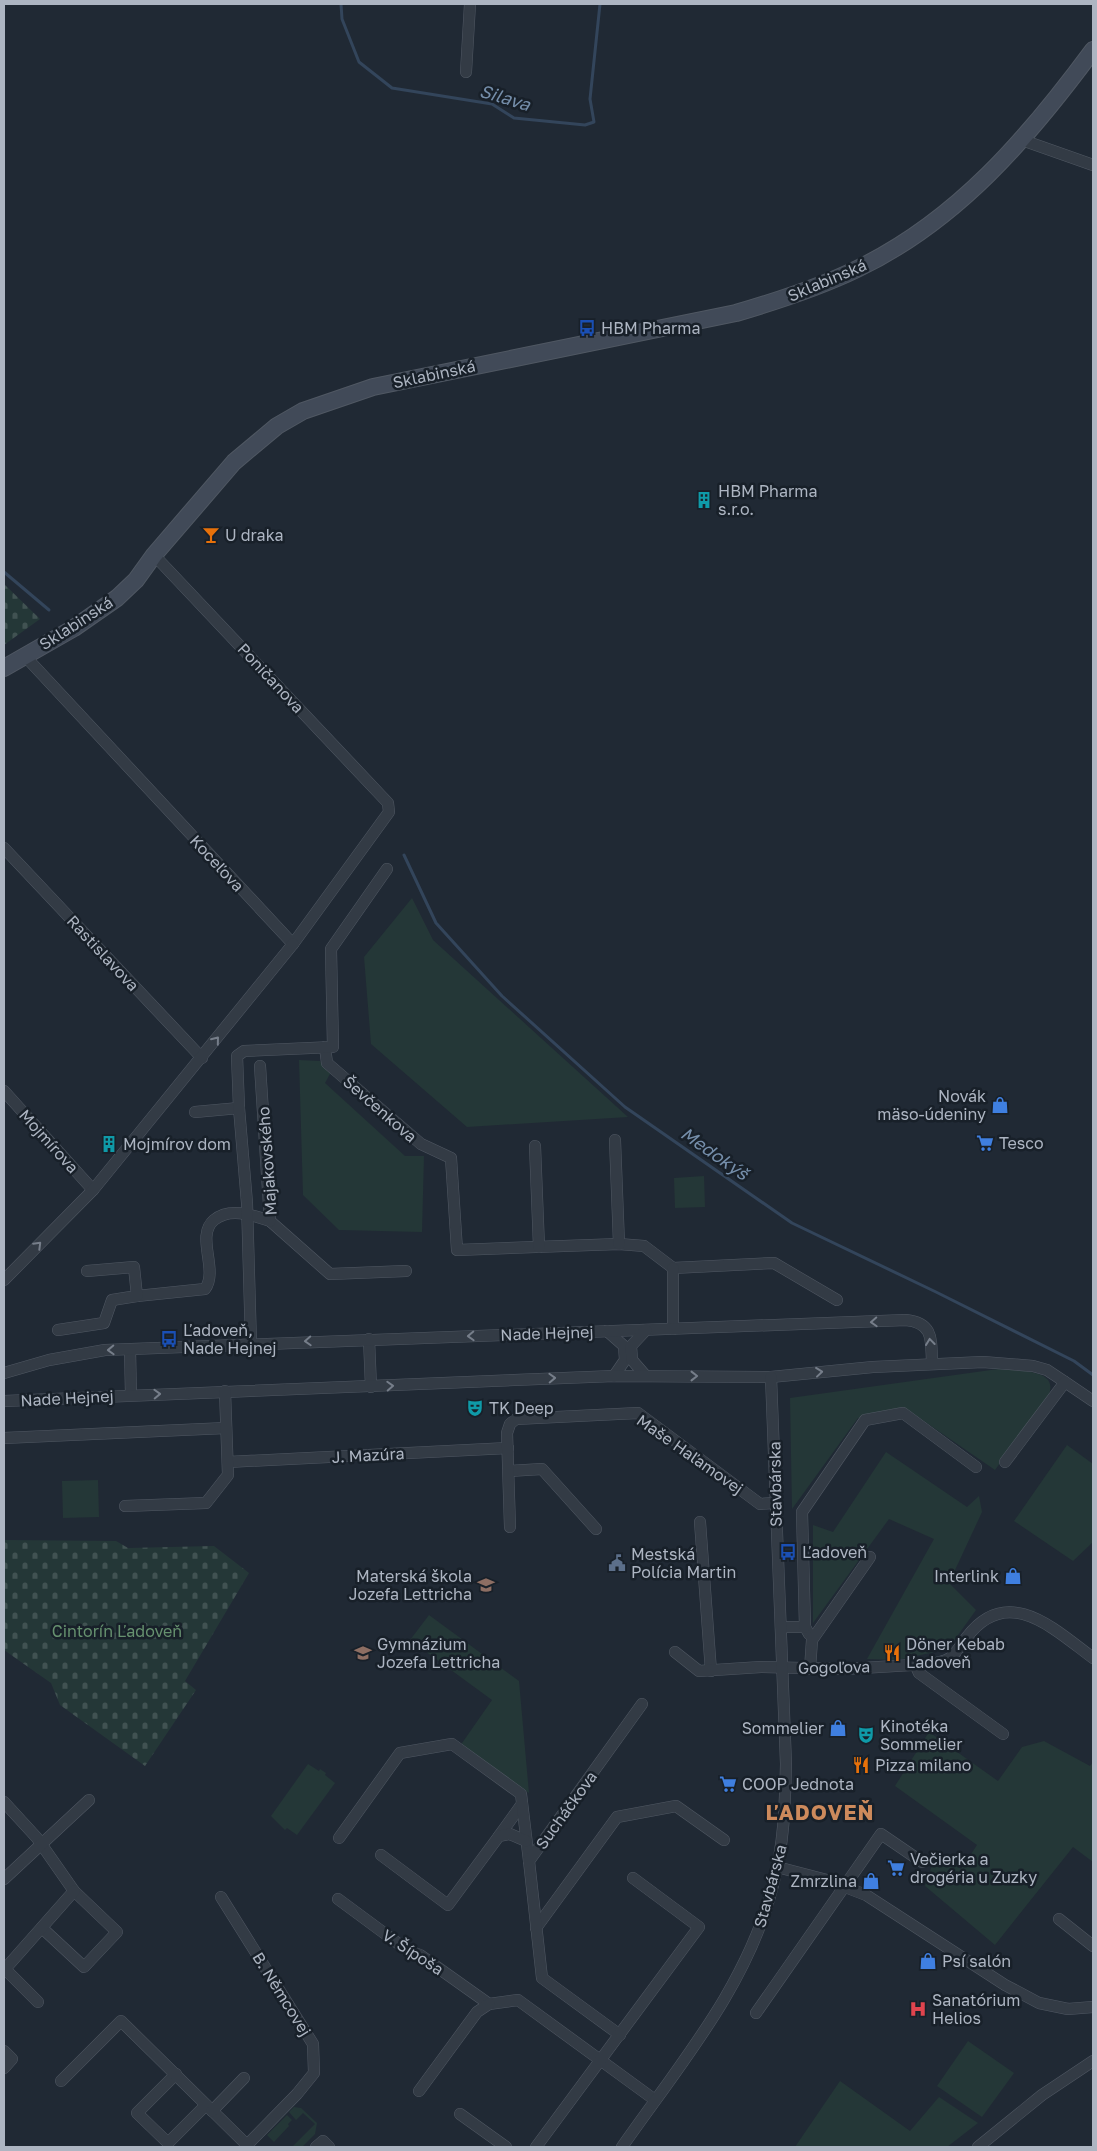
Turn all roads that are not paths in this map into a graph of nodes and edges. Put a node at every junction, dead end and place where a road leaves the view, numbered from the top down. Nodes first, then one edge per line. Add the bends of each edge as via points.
1 (470, 4) edge
2 (1093, 50) edge
3 (466, 72) dead end
4 (1022, 140) junction
5 (1093, 165) edge
6 (154, 554) junction
7 (24, 656) junction
8 (4, 668) edge
9 (4, 848) edge
10 (388, 869) dead end
11 (293, 944) junction
12 (329, 1047) junction
13 (202, 1058) junction
14 (260, 1066) dead end
15 (4, 1091) edge
16 (238, 1108) junction
17 (194, 1112) dead end
18 (615, 1140) dead end
19 (535, 1146) dead end
20 (93, 1190) junction
21 (247, 1213) junction
22 (270, 1221) junction
23 (619, 1244) junction
24 (539, 1247) junction
25 (673, 1268) junction
26 (406, 1270) dead end
27 (87, 1271) dead end
28 (4, 1280) edge
29 (137, 1296) junction
30 (837, 1300) dead end
31 (673, 1329) junction
32 (58, 1330) dead end
33 (646, 1330) junction
34 (607, 1331) junction
35 (368, 1339) junction
36 (252, 1344) junction
37 (130, 1350) junction
38 (932, 1363) junction
39 (4, 1373) edge
40 (645, 1375) junction
41 (614, 1376) junction
42 (771, 1377) junction
43 (1066, 1382) junction
44 (371, 1387) junction
45 (225, 1391) junction
46 (131, 1395) junction
47 (4, 1401) edge
48 (1093, 1401) edge
49 (226, 1428) junction
50 (4, 1438) edge
51 (508, 1448) junction
52 (228, 1462) junction
53 (1005, 1462) dead end
54 (976, 1467) dead end
55 (509, 1471) junction
56 (774, 1503) junction
57 (125, 1506) dead end
58 (700, 1522) dead end
59 (510, 1527) dead end
60 (596, 1529) dead end
61 (870, 1557) dead end
62 (780, 1627) junction
63 (805, 1628) junction
64 (812, 1640) junction
65 (675, 1652) dead end
66 (1093, 1658) edge
67 (915, 1664) junction
68 (782, 1667) junction
69 (810, 1668) junction
70 (711, 1671) junction
71 (642, 1704) dead end
72 (1003, 1734) dead end
73 (89, 1800) dead end
74 (4, 1802) edge
75 (522, 1804) junction
76 (499, 1836) junction
77 (338, 1838) dead end
78 (724, 1840) dead end
79 (526, 1841) junction
80 (42, 1844) junction
81 (382, 1855) dead end
82 (529, 1861) junction
83 (922, 1862) dead end
84 (777, 1867) junction
85 (633, 1878) dead end
86 (4, 1879) edge
87 (843, 1885) junction
88 (74, 1890) junction
89 (222, 1896) dead end
90 (338, 1899) dead end
91 (1059, 1919) dead end
92 (42, 1928) junction
93 (536, 1928) junction
94 (1093, 1946) edge
95 (38, 2002) dead end
96 (489, 2004) junction
97 (1093, 2007) edge
98 (756, 2012) dead end
99 (620, 2035) junction
100 (4, 2051) edge
101 (600, 2059) junction
102 (1093, 2061) edge
103 (4, 2068) edge
104 (176, 2074) junction
105 (244, 2078) dead end
106 (61, 2081) dead end
107 (419, 2091) dead end
108 (655, 2100) junction
109 (209, 2108) junction
110 (460, 2114) dead end
111 (246, 2146) edge
112 (316, 2147) edge
113 (329, 2147) edge
114 (506, 2147) edge
115 (536, 2147) edge
116 (622, 2147) edge
117 (978, 2147) edge

1 - 3 street
2 - 4 street, Sklabinská
4 - 5 street
4 - 6 street, Sklabinská via 982,182 941,217 864,265 784,299 736,313 373,387 303,412 277,426 234,462
6 - 7 street, Sklabinská via 136,580 96,614
6 - 11 street, Poničanova via 388,803 389,812
7 - 8 street, Sklabinská
7 - 11 street, Koceľova
9 - 13 street, Rastislavova
10 - 12 street, Ševčenkova via 331,949
13 -> 11 street
12 - 16 street via 244,1051 237,1056
12 - 24 street, Ševčenkova via 327,1063 421,1144 451,1158 457,1250
13 - 20 street
14 - 22 street, Majakovského
15 - 20 street, Mojmírova
16 - 17 street
16 - 21 street
18 - 23 street
19 - 24 street
28 -> 20 street
21 - 22 street
21 - 29 street via 221,1214 206,1232 211,1282 205,1289
21 - 36 street
22 - 26 street, Majakovského via 330,1274
23 - 24 street
23 - 25 street via 644,1246
25 - 30 street via 774,1262
25 - 31 street
27 - 29 street via 134,1267
29 - 32 street via 112,1300 104,1323
31 - 33 street, Nade Hejnej
38 -> 31 street, Nade Hejnej via 928,1330 914,1321
33 - 34 street, Nade Hejnej
33 - 40 street via 631,1346 632,1360
34 -> 35 street, Nade Hejnej
34 - 41 street via 624,1346 625,1360
35 -> 36 street, Nade Hejnej
35 - 44 street
36 - 37 street, Nade Hejnej
37 -> 39 street, Nade Hejnej via 80,1354
37 - 46 street, Nade Hejnej
42 -> 38 street, Nade Hejnej
38 - 43 street, Nade Hejnej via 1018,1364 1047,1370
40 - 41 street, Nade Hejnej
40 -> 42 street, Nade Hejnej
44 -> 41 street, Nade Hejnej
42 - 56 street, Stavbárska
43 - 48 street, Nade Hejnej
43 - 53 street
44 - 45 street, Nade Hejnej
46 -> 45 street, Nade Hejnej
45 - 49 street
46 - 47 street, Nade Hejnej
49 - 50 street
49 - 52 street
51 - 52 street, J. Mazúra
51 - 55 street
51 - 56 street, Maše Haľamovej via 507,1433 516,1418 638,1413 760,1504
52 - 57 street via 228,1475 206,1503
54 - 63 street via 903,1413 865,1420 802,1512
55 - 59 street
55 - 60 street via 542,1469
56 - 62 street, Stavbárska
58 - 70 street
61 - 64 street
62 - 63 street
62 - 68 street, Stavbárska
63 - 64 street
64 - 69 street
65 - 70 street via 699,1671
66 - 67 street, Gogoľova via 1038,1619 1025,1612 1012,1612 1001,1613 981,1624 954,1657 942,1662
67 - 69 street, Gogoľova
67 - 72 street via 919,1673
68 - 69 street, Gogoľova
68 - 70 street, Gogoľova
68 - 84 street, Stavbárska via 785,1806
71 - 82 street, Sucháčkova
73 - 80 street
74 - 80 street
75 - 76 street
75 - 77 street via 521,1794 452,1744 400,1753
75 - 79 street
76 - 79 street via 510,1834
76 - 81 street via 448,1905
78 - 93 street via 676,1806 617,1817
79 - 82 street
80 - 86 street
80 - 88 street
82 - 93 street, Sucháčkova
83 - 87 street via 881,1834
84 - 87 street
84 - 108 street, Stavbárska via 764,1914 745,1963 703,2033
85 - 99 street via 699,1927
87 - 97 street via 887,1906 1026,1997 1058,2008
87 - 98 street
88 - 92 street
88 - 92 street via 117,1932 84,1967
89 - 111 street, B. Němcovej via 312,2044 314,2073
90 - 96 street, V. Šípoša
91 - 94 street
92 - 95 street via 5,1969
93 - 99 street, Sucháčkova via 542,1978
96 - 101 street via 518,2000
96 - 107 street via 477,2012
99 - 101 street
100 - 103 street via 12,2059
101 - 108 street
101 - 115 street
102 - 117 street via 1042,2095
104 - 106 street via 121,2021
104 - 109 street
104 - 109 street via 137,2113 168,2143
105 - 109 street
108 - 116 street, Stavbárska
109 - 111 street
110 - 114 street
112 - 113 street via 323,2141

